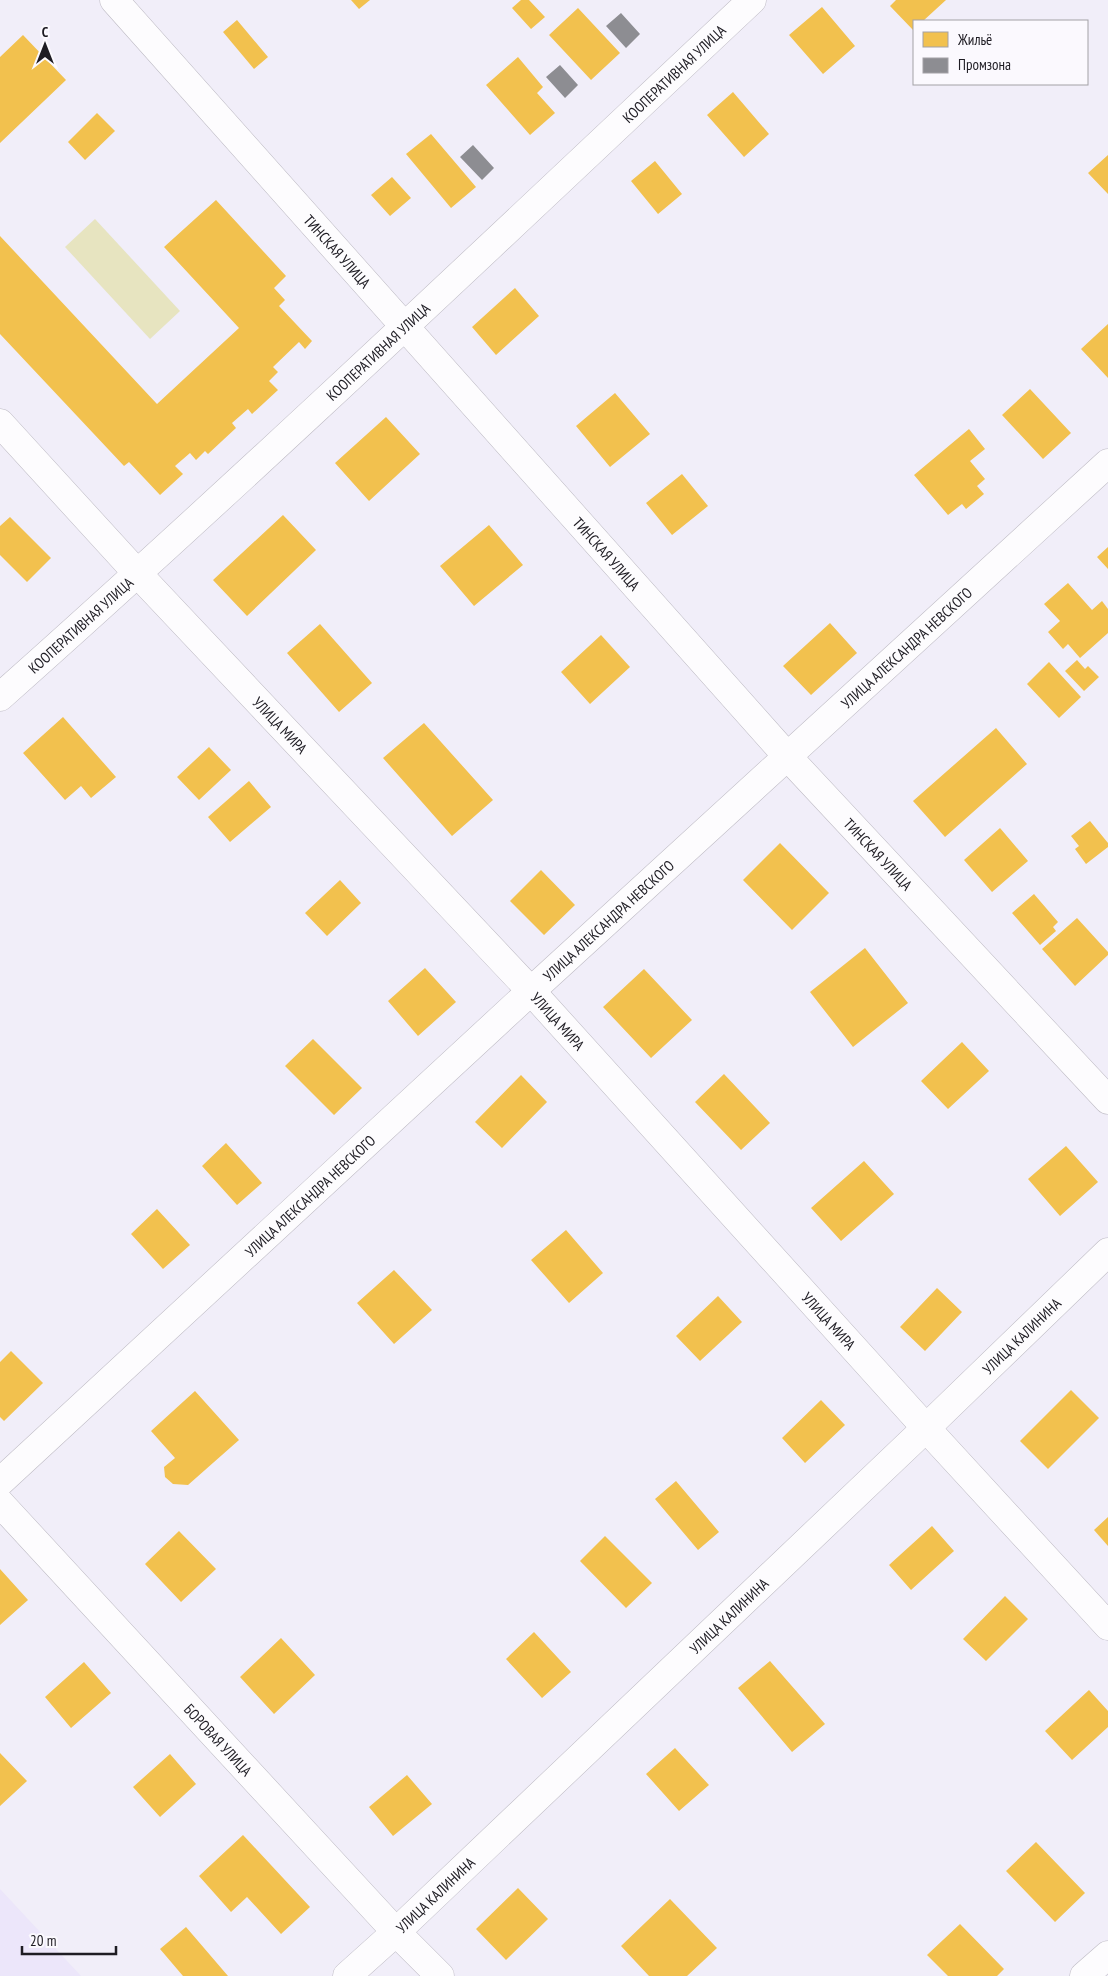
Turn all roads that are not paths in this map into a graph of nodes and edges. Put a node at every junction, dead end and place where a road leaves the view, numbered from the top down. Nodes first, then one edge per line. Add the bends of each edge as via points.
1 (114, 0) edge
2 (752, 0) edge
3 (406, 326) junction
4 (0, 423) edge
5 (1108, 463) edge
6 (138, 574) junction
7 (0, 697) edge
8 (787, 756) junction
9 (531, 991) junction
10 (1108, 1100) edge
11 (1108, 1252) edge
12 (926, 1428) junction
13 (0, 1482) edge
14 (0, 1503) edge
15 (1108, 1626) edge
16 (396, 1932) junction
17 (1108, 1955) edge
18 (347, 1976) edge
19 (440, 1976) edge
20 (1084, 1976) edge

1 - 3 street, ТИНСКАЯ УЛИЦА
2 - 3 street, КООПЕРАТИВНАЯ УЛИЦА
3 - 6 street, КООПЕРАТИВНАЯ УЛИЦА
3 - 8 street, ТИНСКАЯ УЛИЦА
4 - 6 street, УЛИЦА МИРА
5 - 8 street, УЛИЦА АЛЕКСАНДРА НЕВСКОГО
6 - 7 street, КООПЕРАТИВНАЯ УЛИЦА
6 - 9 street, УЛИЦА МИРА
8 - 9 street, УЛИЦА АЛЕКСАНДРА НЕВСКОГО
8 - 10 street, ТИНСКАЯ УЛИЦА
9 - 12 street, УЛИЦА МИРА
9 - 13 street, УЛИЦА АЛЕКСАНДРА НЕВСКОГО
11 - 12 street, УЛИЦА КАЛИНИНА
12 - 15 street, УЛИЦА МИРА
12 - 16 street, УЛИЦА КАЛИНИНА
14 - 16 street, БОРОВАЯ УЛИЦА
16 - 18 street, УЛИЦА КАЛИНИНА
16 - 19 street, БОРОВАЯ УЛИЦА
17 - 20 street

